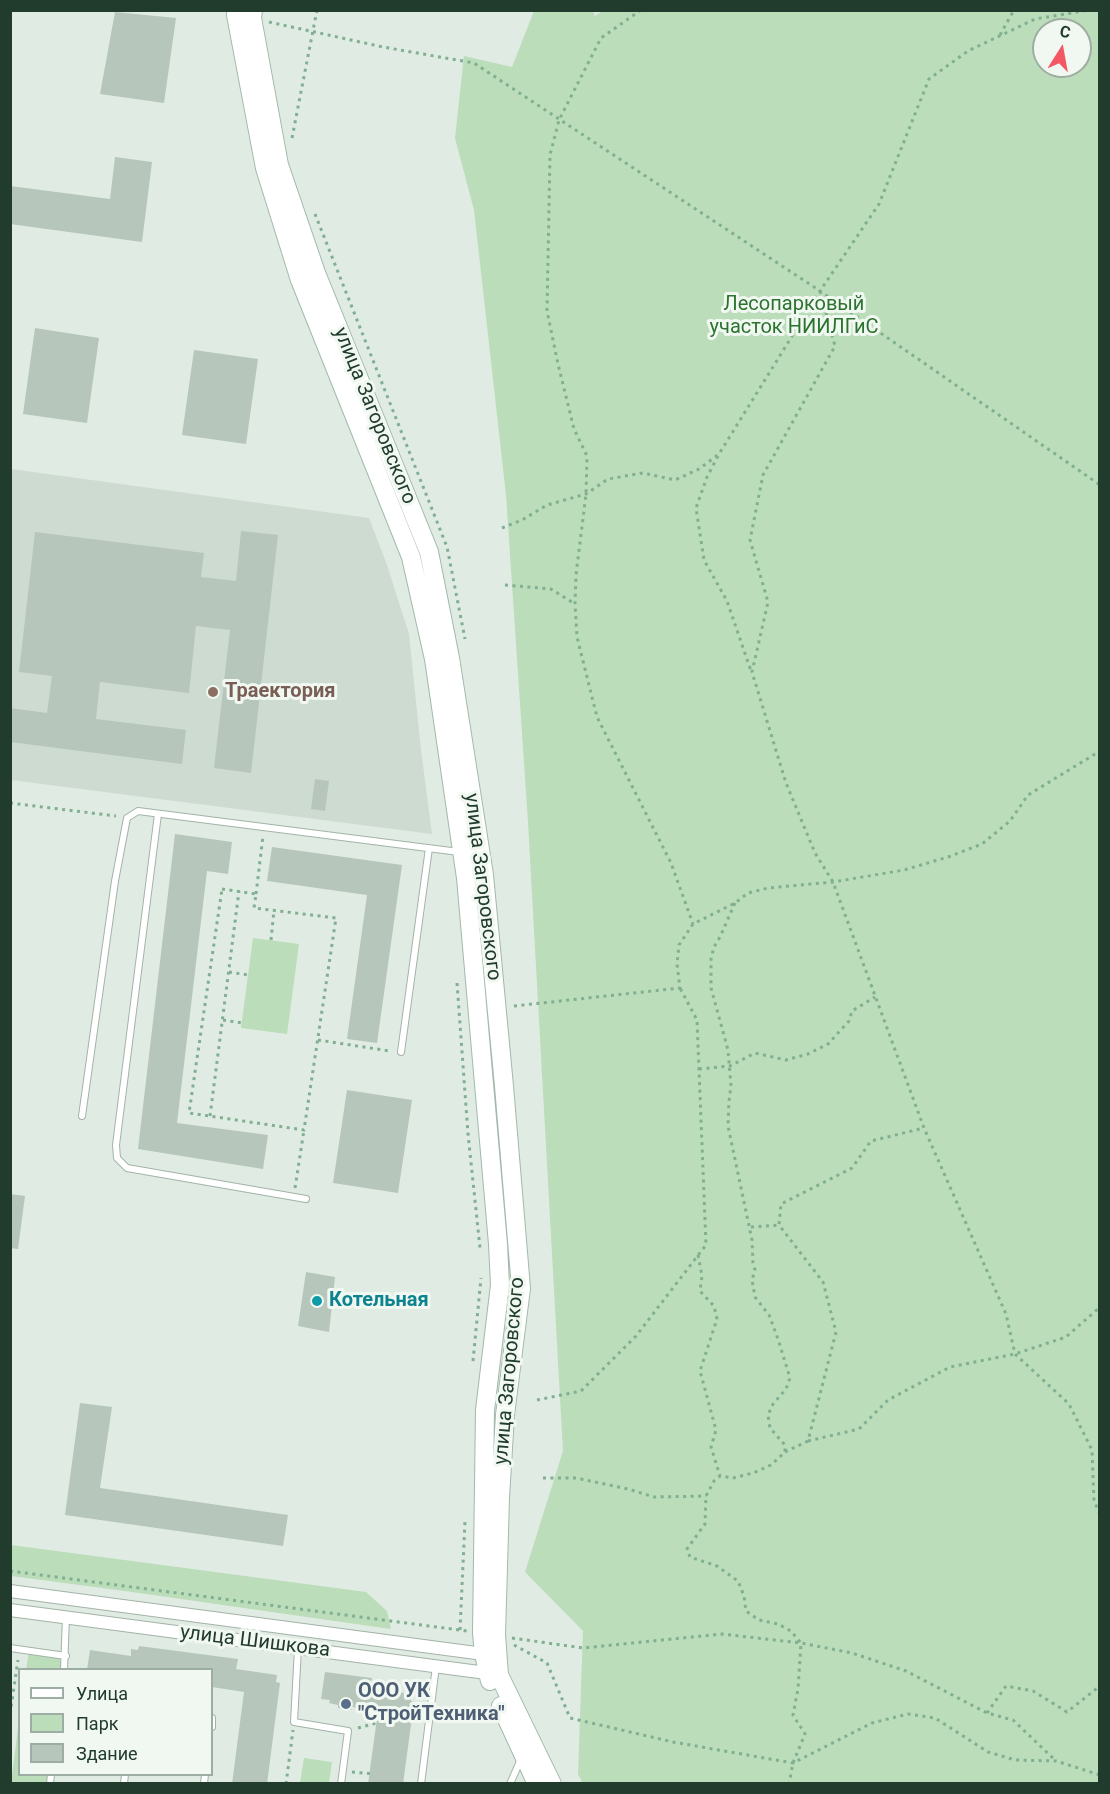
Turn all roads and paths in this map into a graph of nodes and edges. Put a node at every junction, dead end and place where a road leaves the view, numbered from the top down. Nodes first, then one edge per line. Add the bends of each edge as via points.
1 (317, 10) edge
2 (641, 10) edge
3 (1014, 10) edge
4 (1089, 10) edge
5 (248, 13) edge
6 (314, 30) junction
7 (998, 37) junction
8 (559, 120) junction
9 (291, 144) dead end
10 (820, 291) junction
11 (719, 454) junction
12 (1100, 485) edge
13 (586, 494) junction
14 (502, 528) dead end
15 (505, 585) dead end
16 (575, 604) junction
17 (752, 672) junction
18 (1100, 751) edge
19 (10, 803) edge
20 (158, 814) junction
21 (127, 818) junction
22 (264, 828) junction
23 (429, 848) junction
24 (462, 852) junction
25 (833, 882) junction
26 (239, 891) junction
27 (256, 894) junction
28 (735, 903) junction
29 (274, 910) junction
30 (693, 924) junction
31 (270, 940) dead end
32 (229, 972) junction
33 (248, 975) dead end
34 (456, 975) dead end
35 (680, 988) junction
36 (875, 997) junction
37 (497, 1009) junction
38 (222, 1020) junction
39 (242, 1023) dead end
40 (318, 1040) junction
41 (401, 1052) joint
42 (729, 1066) junction
43 (699, 1069) junction
44 (82, 1116) dead end
45 (210, 1116) junction
46 (924, 1128) junction
47 (304, 1130) junction
48 (293, 1196) junction
49 (306, 1199) dead end
50 (779, 1226) junction
51 (750, 1227) junction
52 (480, 1248) dead end
53 (698, 1255) junction
54 (482, 1271) dead end
55 (1100, 1307) edge
56 (1015, 1354) junction
57 (472, 1368) dead end
58 (537, 1400) dead end
59 (808, 1441) junction
60 (785, 1452) junction
61 (720, 1476) junction
62 (543, 1478) dead end
63 (706, 1496) junction
64 (466, 1511) dead end
65 (1100, 1514) edge
66 (10, 1571) edge
67 (10, 1591) edge
68 (10, 1610) edge
69 (66, 1617) junction
70 (460, 1630) junction
71 (489, 1634) junction
72 (801, 1643) junction
73 (10, 1648) edge
74 (298, 1648) junction
75 (19, 1650) junction
76 (491, 1655) junction
77 (66, 1656) junction
78 (436, 1666) junction
79 (64, 1668) edge
80 (494, 1674) junction
81 (1100, 1686) edge
82 (987, 1713) junction
83 (10, 1714) edge
84 (294, 1722) junction
85 (380, 1722) dead end
86 (348, 1731) junction
87 (527, 1746) junction
88 (1056, 1761) junction
89 (794, 1763) junction
90 (343, 1772) junction
91 (374, 1774) dead end
92 (1100, 1774) edge
93 (286, 1784) edge
94 (341, 1784) edge
95 (421, 1784) edge
96 (510, 1784) edge
97 (537, 1784) edge
98 (552, 1784) edge
99 (789, 1784) edge

1 - 6 path
2 - 8 path via 601,38
3 - 7 path
4 - 7 path via 1035,19
5 - 6 path
5 - 24 street, улица Загоровского via 236,15 265,168 300,280 411,557 434,659
5 - 37 street, улица Загоровского via 279,165 316,273 429,552 484,875
6 - 8 path via 474,63
6 - 9 path
7 - 10 path via 968,51 929,79 879,204
8 - 10 path
8 - 13 path via 550,155 548,311 574,429 587,456
10 - 11 path
10 - 12 path
10 - 17 path via 836,346 763,475 750,540 768,602
11 - 13 path via 675,480 643,472 608,479
11 - 17 path via 696,508 704,560 727,601
13 - 14 path via 547,505
13 - 16 path
15 - 16 path via 551,589
16 - 30 path via 577,637 597,717 671,863
17 - 25 path via 786,783 815,853
18 - 25 path via 1028,795 1010,821 982,844 904,870
19 - 21 path
20 - 21 lane via 138,811
20 - 22 lane
20 - 48 lane via 117,1158 127,1168
21 - 44 lane
22 - 23 lane
22 - 27 path
23 - 24 lane
23 - 41 lane
24 - 71 street, улица Загоровского via 500,1285 485,1410
25 - 28 path via 768,888 748,893
25 - 36 path
26 - 27 path
26 - 32 path
26 - 45 path via 222,889 189,1113
27 - 29 path via 254,908
28 - 30 path
28 - 42 path via 711,959 711,988
29 - 31 path
29 - 40 path via 336,918
30 - 35 path via 679,945
32 - 33 path
32 - 38 path
34 - 52 path
35 - 37 path
35 - 43 path via 697,1020
36 - 42 path via 852,1011 849,1021 828,1044 808,1054 786,1060 755,1053
36 - 46 path
37 - 71 street, улица Загоровского via 521,1288 505,1414
38 - 39 path
38 - 45 path
40 - 41 path
40 - 47 path
42 - 43 path
42 - 51 path via 728,1126
43 - 53 path via 706,1245
45 - 47 path
46 - 50 path via 871,1141 852,1168 781,1204
46 - 56 path via 1006,1314
47 - 48 path
48 - 49 lane
50 - 51 path
50 - 59 path via 823,1282 836,1332
51 - 60 path via 755,1297 769,1315 790,1378 768,1415 770,1428 785,1445
53 - 58 path via 636,1336 581,1391
53 - 61 path via 700,1291 714,1306 717,1319 700,1371 716,1430 711,1447
54 - 57 path
55 - 56 path via 1066,1337
56 - 59 path via 950,1367 888,1400 859,1429
56 - 65 path via 1069,1404 1092,1450 1094,1501
59 - 60 path
60 - 61 path via 771,1465 753,1473 733,1478
61 - 63 path
62 - 63 path via 576,1478 654,1497
63 - 72 path via 705,1524 687,1549 690,1557 728,1573 738,1581 746,1611 791,1631
64 - 70 path
66 - 70 path
67 - 76 street, улица Шишкова
68 - 69 street, улица Шишкова
69 - 74 street, улица Шишкова
69 - 77 lane
70 - 71 path
71 - 72 path via 583,1648 722,1634
71 - 76 street, улица Загоровского
71 - 89 path via 548,1663 570,1718 673,1742
72 - 82 path via 852,1653 906,1671
72 - 89 path via 794,1715 805,1734
73 - 75 lane
74 - 78 street, улица Шишкова
74 - 84 lane
75 - 77 lane
75 - 83 path
76 - 80 street, улица Загоровского
77 - 79 lane
78 - 80 street, улица Шишкова
78 - 95 lane
80 - 87 street, улица Загоровского via 491,1684
81 - 82 path via 1067,1712 1033,1691 1006,1686
82 - 88 path via 1013,1720
84 - 86 lane
84 - 93 path
85 - 86 path
86 - 90 lane
87 - 96 lane
87 - 97 street, улица Загоровского
87 - 98 street, улица Загоровского
88 - 89 path via 1016,1760 988,1752 935,1718 908,1714 872,1724
88 - 92 path
89 - 99 path
90 - 91 path
90 - 94 lane

